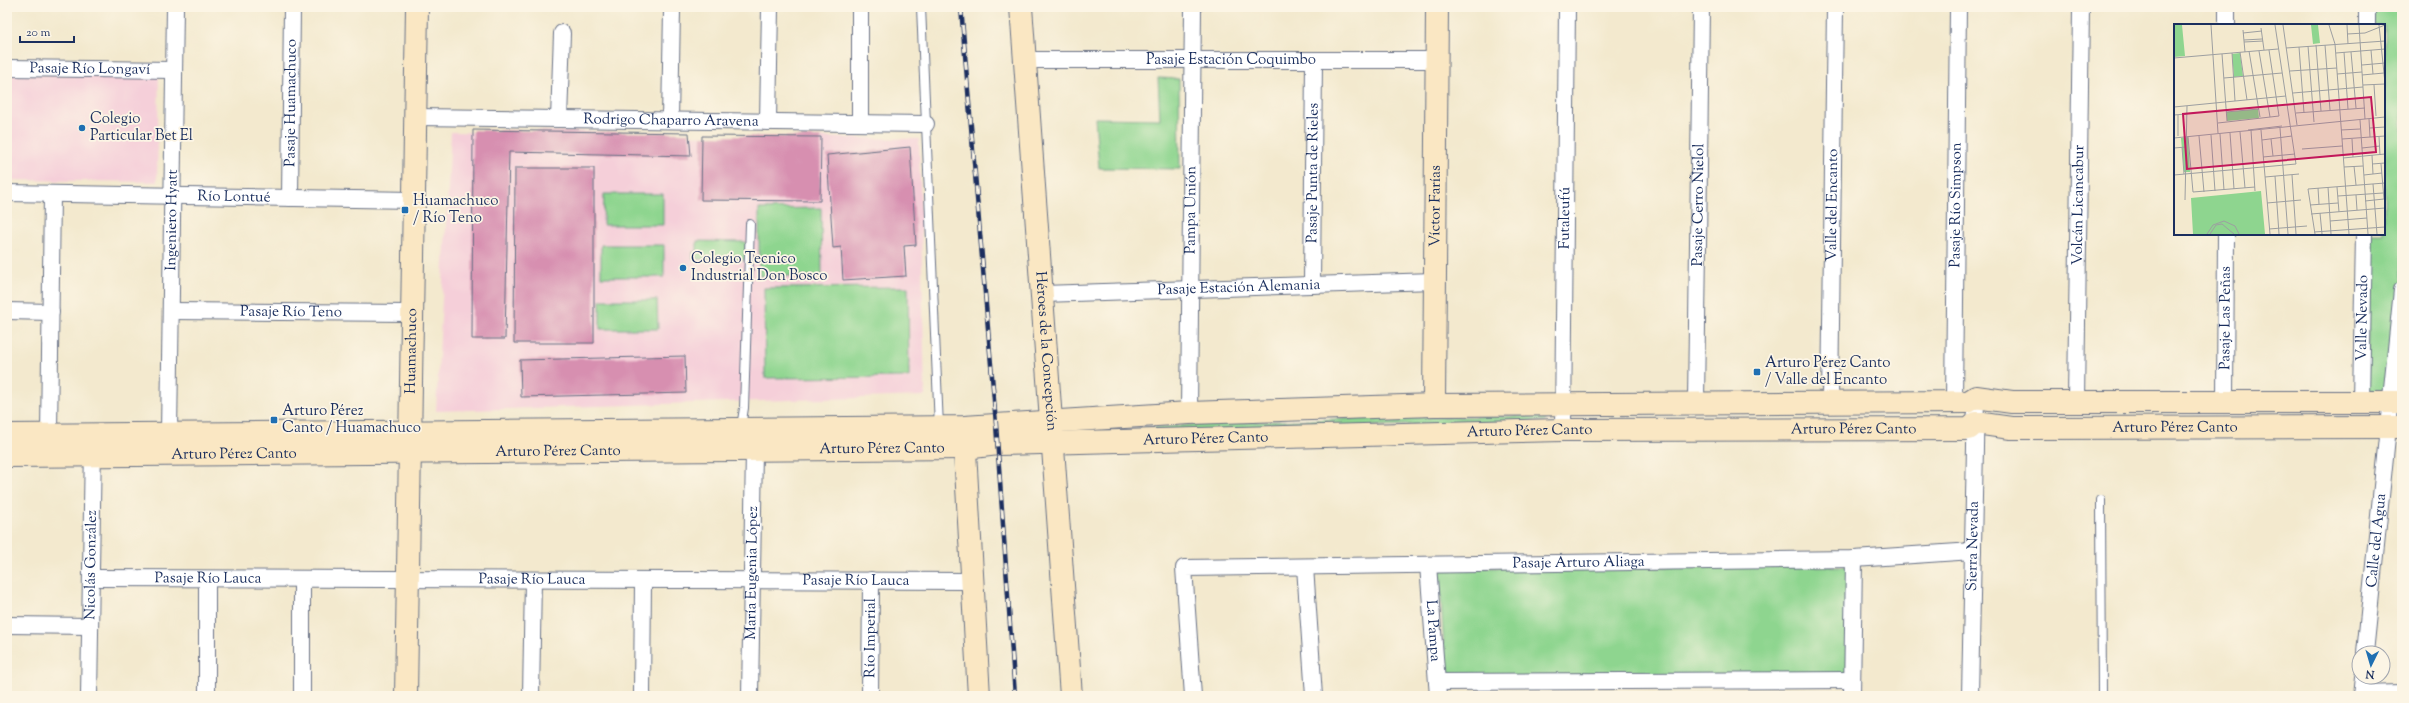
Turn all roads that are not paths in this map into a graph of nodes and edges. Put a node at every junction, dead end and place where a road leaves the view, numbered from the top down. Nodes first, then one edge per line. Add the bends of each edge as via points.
1 (175, 7) edge
2 (292, 7) edge
3 (417, 7) edge
4 (770, 7) edge
5 (860, 7) edge
6 (921, 7) edge
7 (1021, 7) edge
8 (1193, 7) edge
9 (1437, 7) edge
10 (1567, 7) edge
11 (1701, 7) edge
12 (1835, 7) edge
13 (1958, 7) edge
14 (2081, 7) edge
15 (2227, 7) edge
16 (2367, 7) edge
17 (672, 10) dead end
18 (2227, 24) edge
19 (2367, 24) edge
20 (562, 33) dead end
21 (1026, 60) junction
22 (1193, 60) junction
23 (1314, 60) junction
24 (1437, 60) junction
25 (7, 68) edge
26 (174, 70) junction
27 (415, 117) junction
28 (559, 119) junction
29 (670, 120) junction
30 (768, 122) junction
31 (860, 123) junction
32 (926, 124) junction
33 (7, 193) edge
34 (52, 194) junction
35 (172, 196) junction
36 (290, 198) junction
37 (414, 200) junction
38 (750, 224) dead end
39 (2226, 235) edge
40 (2364, 235) edge
41 (1434, 281) junction
42 (1312, 285) junction
43 (1191, 289) junction
44 (2402, 290) edge
45 (1043, 294) junction
46 (7, 311) edge
47 (171, 311) junction
48 (51, 312) junction
49 (412, 313) junction
50 (1976, 397) junction
51 (1696, 402) junction
52 (1954, 402) junction
53 (2076, 402) junction
54 (2225, 402) junction
55 (2361, 402) junction
56 (2396, 402) edge
57 (1562, 403) junction
58 (1830, 403) junction
59 (1434, 405) junction
60 (1189, 413) junction
61 (1052, 420) junction
62 (1976, 423) junction
63 (2395, 427) edge
64 (741, 428) junction
65 (1563, 430) junction
66 (411, 431) junction
67 (169, 433) junction
68 (49, 434) junction
69 (94, 434) junction
70 (7, 435) edge
71 (939, 437) junction
72 (964, 437) junction
73 (1053, 443) junction
74 (754, 450) junction
75 (410, 453) junction
76 (93, 455) junction
77 (7, 456) edge
78 (2100, 500) dead end
79 (1973, 551) junction
80 (1854, 559) junction
81 (1428, 565) junction
82 (1305, 567) junction
83 (91, 578) junction
84 (207, 579) junction
85 (302, 579) junction
86 (408, 579) junction
87 (533, 580) junction
88 (643, 580) junction
89 (751, 580) junction
90 (871, 580) junction
91 (972, 581) junction
92 (7, 625) edge
93 (90, 626) junction
94 (2366, 645) edge
95 (1852, 680) junction
96 (2362, 685) edge
97 (1438, 689) edge
98 (2402, 693) edge
99 (2361, 695) edge
100 (89, 696) edge
101 (207, 696) edge
102 (302, 696) edge
103 (406, 696) edge
104 (531, 696) edge
105 (642, 696) edge
106 (750, 696) edge
107 (870, 696) edge
108 (979, 696) edge
109 (1071, 696) edge
110 (1194, 696) edge
111 (1314, 696) edge
112 (1852, 696) edge
113 (1970, 696) edge
114 (2102, 696) edge

1 - 26 street, Ingeniero Hyatt
2 - 36 street, Pasaje Huamachuco
3 - 27 main road, Huamachuco
4 - 30 street
5 - 31 street
6 - 32 lane
7 - 21 main road, Héroes de la Concepción
8 - 22 street, Pampa Unión
9 - 24 main road, Víctor Farías
10 - 57 street, Futaleufú
11 - 51 street, Pasaje Cerro Ñielol
12 - 58 street, Valle del Encanto
13 - 52 street, Pasaje Río Simpson
14 - 53 street, Volcán Licancabur
15 - 18 street
16 - 19 street
17 - 29 street
20 - 28 street
21 - 22 street, Pasaje Estación Coquimbo
21 - 45 main road, Héroes de la Concepción
22 - 23 street, Pasaje Estación Coquimbo
22 - 43 street, Pampa Unión
23 - 24 street, Pasaje Estación Coquimbo
23 - 42 street, Pasaje Punta de Rieles
24 - 41 main road, Víctor Farías
25 - 26 street, Pasaje Río Longaví
26 - 35 street, Ingeniero Hyatt
27 - 28 street, Rodrigo Chaparro Aravena
27 - 37 main road, Huamachuco
28 - 29 street, Rodrigo Chaparro Aravena
29 - 30 street, Rodrigo Chaparro Aravena
30 - 31 street, Rodrigo Chaparro Aravena
31 - 32 street, Rodrigo Chaparro Aravena
32 - 71 lane
33 - 34 street, Río Lontué
34 - 35 street, Río Lontué
34 - 48 street
35 - 36 street, Río Lontué
35 - 47 street, Ingeniero Hyatt
36 - 37 street, Río Lontué
37 - 49 main road, Huamachuco
38 - 64 lane via 744,408
39 - 54 street, Pasaje Las Peñas
40 - 55 street, Valle Nevado
41 - 42 street, Pasaje Estación Alemania
41 - 59 main road, Víctor Farías
42 - 43 street, Pasaje Estación Alemania
43 - 45 street, Pasaje Estación Alemania
43 - 60 street, Pampa Unión
44 - 56 street
45 - 61 main road, Héroes de la Concepción
46 - 48 street
47 - 49 street, Pasaje Río Teno
47 - 67 street, Ingeniero Hyatt
48 - 68 street
49 - 66 main road, Huamachuco
50 - 52 main road, Arturo Pérez Canto via 1968,402
50 - 53 main road, Arturo Pérez Canto via 2012,402
50 - 62 street, Sierra Nevada
51 - 57 main road, Arturo Pérez Canto
51 - 58 main road, Arturo Pérez Canto
52 - 58 main road, Arturo Pérez Canto
53 - 54 main road, Arturo Pérez Canto
54 - 55 main road, Arturo Pérez Canto
55 - 56 main road, Arturo Pérez Canto
56 - 63 street
57 - 59 main road, Arturo Pérez Canto
57 - 65 street, Futaleufú
59 - 60 main road, Arturo Pérez Canto
60 - 61 main road, Arturo Pérez Canto
61 - 72 main road, Arturo Pérez Canto
61 - 73 main road, Héroes de la Concepción
62 - 63 main road, Arturo Pérez Canto via 2011,428
62 - 65 main road, Arturo Pérez Canto via 1969,428
62 - 79 street, Sierra Nevada
63 - 94 street, Calle del Agua
64 - 66 main road, Arturo Pérez Canto
64 - 71 main road, Arturo Pérez Canto
65 - 73 main road, Arturo Pérez Canto
66 - 67 main road, Arturo Pérez Canto
66 - 75 main road, Huamachuco
67 - 69 main road, Arturo Pérez Canto
68 - 69 main road, Arturo Pérez Canto
68 - 70 main road, Arturo Pérez Canto
69 - 76 street, Nicolás González
71 - 72 main road, Arturo Pérez Canto
71 - 74 main road, Arturo Pérez Canto
72 - 73 main road, Arturo Pérez Canto via 998,444
72 - 91 main road
73 - 109 main road, Héroes de la Concepción
74 - 75 main road, Arturo Pérez Canto
74 - 89 street, María Eugenia López
75 - 76 main road, Arturo Pérez Canto
75 - 86 main road, Huamachuco
76 - 77 main road, Arturo Pérez Canto
76 - 83 street, Nicolás González
78 - 114 lane
79 - 80 street, Pasaje Arturo Aliaga
79 - 113 street, Sierra Nevada
80 - 81 street, Pasaje Arturo Aliaga
80 - 95 street
81 - 82 street, Pasaje Arturo Aliaga
81 - 97 street, La Pampa
82 - 110 street, Pasaje Arturo Aliaga via 1184,568
82 - 111 street
83 - 84 street, Pasaje Río Lauca
83 - 93 street, Nicolás González
84 - 85 street, Pasaje Río Lauca
84 - 101 street
85 - 86 street, Pasaje Río Lauca
85 - 102 street
86 - 87 street, Pasaje Río Lauca
86 - 103 main road, Huamachuco
87 - 88 street, Pasaje Río Lauca
87 - 104 street
88 - 89 street, Pasaje Río Lauca
88 - 105 street
89 - 90 street, Pasaje Río Lauca
89 - 106 street, María Eugenia López
90 - 91 street, Pasaje Río Lauca
90 - 107 street, Río Imperial
91 - 108 main road
92 - 93 street
93 - 100 street, Nicolás González
95 - 97 street
95 - 112 street
96 - 99 street
98 - 99 street

